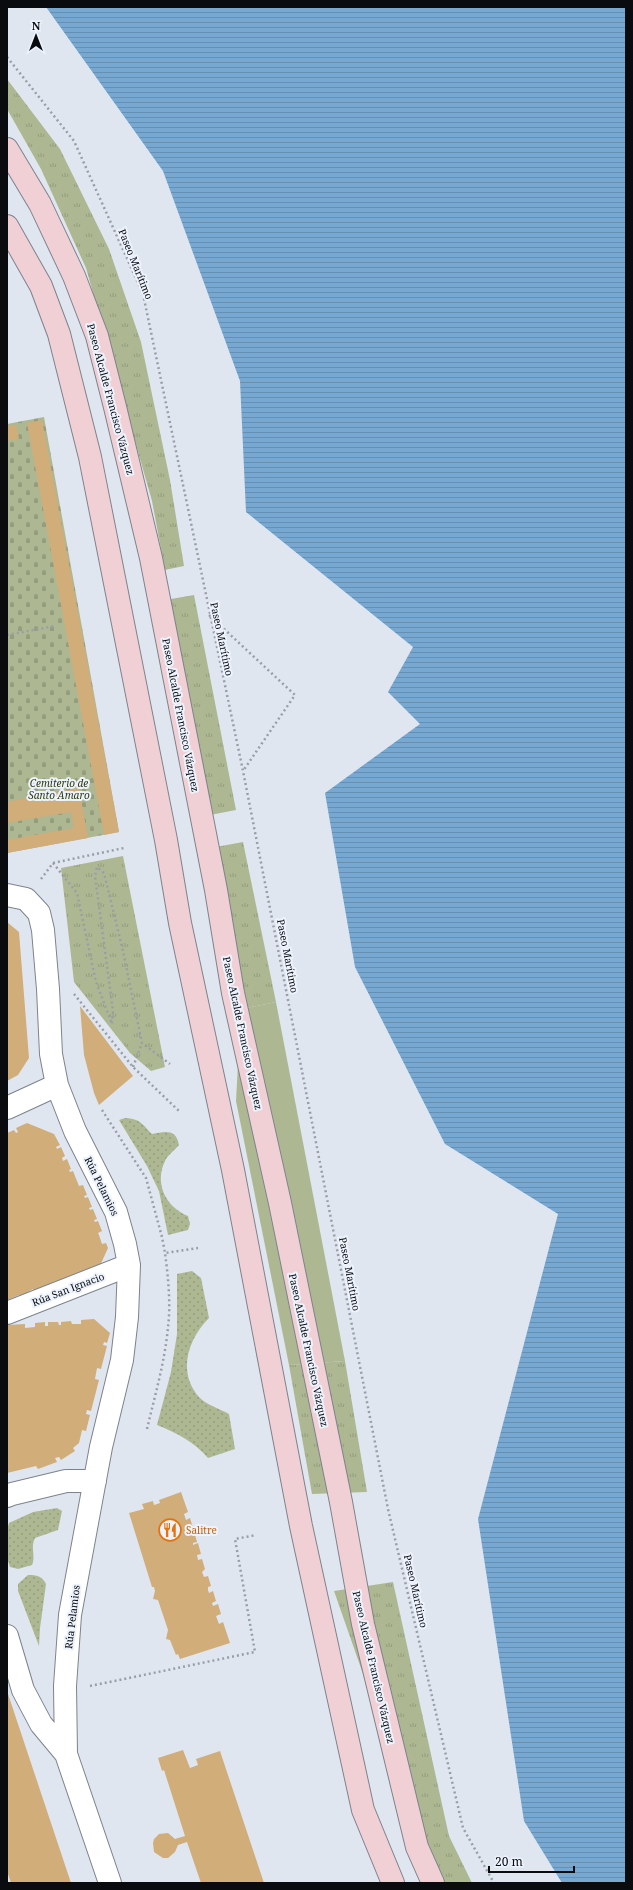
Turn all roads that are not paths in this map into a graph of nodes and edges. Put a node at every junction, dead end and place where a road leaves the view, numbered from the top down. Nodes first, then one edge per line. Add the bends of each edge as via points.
1 (7, 149) edge
2 (7, 226) edge
3 (16, 897) edge
4 (57, 1085) junction
5 (7, 1108) edge
6 (129, 1265) junction
7 (7, 1313) edge
8 (94, 1481) junction
9 (7, 1496) edge
10 (7, 1636) edge
11 (66, 1754) junction
12 (110, 1883) edge
13 (393, 1883) edge
14 (433, 1883) edge

1 - 14 main road, Paseo Alcalde Francisco Vázquez via 40,204 74,276 97,336 115,407 151,558 216,890 233,993 341,1502 362,1624 417,1847
2 - 13 main road via 41,286 59,334 90,457 180,923 233,1170 300,1526 363,1810
3 - 4 street, Rúa Pelamios via 39,913 51,1054
4 - 5 street
4 - 6 street, Rúa Pelamios via 75,1131 116,1212
6 - 7 street, Rúa San Ignacio
6 - 8 street, Rúa Pelamios via 122,1360
8 - 9 street via 66,1481
8 - 11 street, Rúa Pelamios via 70,1615 65,1686
10 - 11 street, Rúa Pelamios via 23,1690 41,1724
11 - 12 street, Rúa Pelamios

